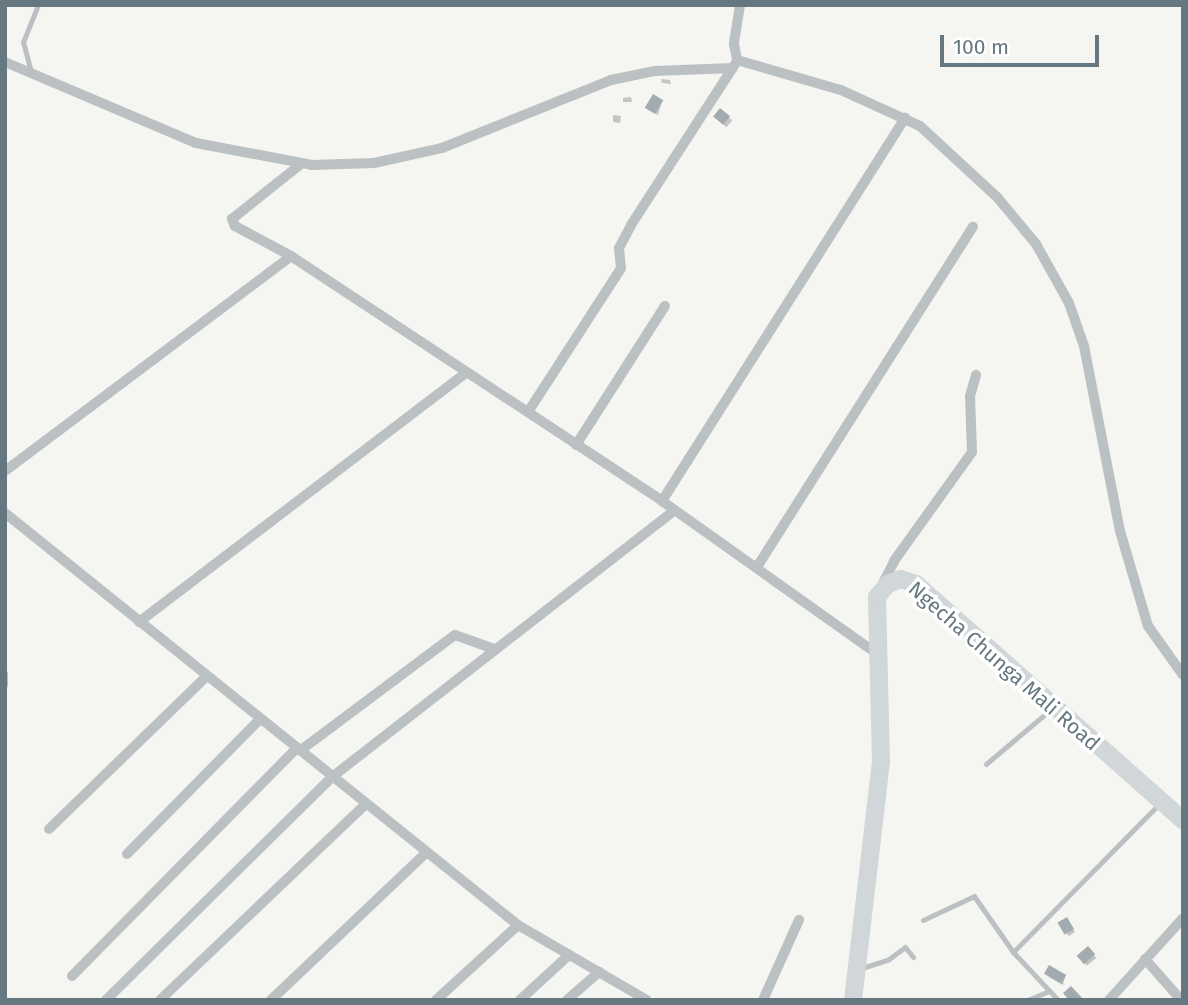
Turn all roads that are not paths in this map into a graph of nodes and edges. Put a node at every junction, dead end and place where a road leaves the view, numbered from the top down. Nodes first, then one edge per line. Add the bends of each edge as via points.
1 (38, 5) edge
2 (740, 5) edge
3 (5, 62) edge
4 (735, 64) junction
5 (30, 68) dead end
6 (905, 118) junction
7 (301, 164) junction
8 (973, 227) dead end
9 (291, 256) junction
10 (665, 306) dead end
11 (467, 372) junction
12 (976, 375) dead end
13 (528, 412) junction
14 (576, 445) junction
15 (5, 471) edge
16 (662, 501) junction
17 (674, 510) junction
18 (5, 513) edge
19 (757, 567) junction
20 (880, 589) junction
21 (139, 622) junction
22 (494, 649) junction
23 (876, 653) junction
24 (5, 673) edge
25 (1183, 675) edge
26 (207, 676) junction
27 (5, 685) edge
28 (1053, 706) junction
29 (260, 719) junction
30 (299, 749) junction
31 (986, 764) dead end
32 (332, 777) junction
33 (1161, 802) junction
34 (366, 804) junction
35 (1183, 820) edge
36 (49, 829) dead end
37 (127, 853) dead end
38 (426, 853) junction
39 (1183, 918) edge
40 (799, 920) dead end
41 (923, 920) dead end
42 (518, 925) junction
43 (1013, 952) junction
44 (569, 955) junction
45 (913, 957) dead end
46 (1145, 959) junction
47 (859, 969) junction
48 (599, 972) junction
49 (72, 976) dead end
50 (1049, 991) junction
51 (106, 1000) edge
52 (160, 1000) edge
53 (271, 1000) edge
54 (436, 1000) edge
55 (520, 1000) edge
56 (567, 1000) edge
57 (647, 1000) edge
58 (763, 1000) edge
59 (853, 1000) edge
60 (1027, 1000) edge
61 (1058, 1000) edge
62 (1109, 1000) edge
63 (1181, 1000) edge

1 - 5 lane via 23,42
2 - 4 street
3 - 7 street via 195,143
4 - 6 street via 841,90
4 - 7 street via 611,80 406,158 355,165
4 - 13 street via 631,225 618,248 621,268
6 - 16 street
6 - 25 street via 943,144 998,197 1036,244 1062,287 1084,346 1126,557 1148,626
7 - 9 street via 232,219 235,226
8 - 19 street
9 - 11 street
9 - 15 street
10 - 14 street
11 - 13 street
11 - 21 street
12 - 20 street via 970,396 972,452 894,561
13 - 14 street
14 - 16 street
16 - 17 street
17 - 19 street
17 - 22 street
18 - 21 street
19 - 23 street
20 - 23 main road, Ngecha Chunga Mali Road
20 - 28 main road, Ngecha Chunga Mali Road via 901,579 916,584
21 - 26 street
22 - 30 street via 455,635
22 - 32 street
23 - 47 main road, Ngecha Chunga Mali Road via 881,762
24 - 27 lane
26 - 29 street
26 - 36 street
28 - 31 lane
28 - 33 main road, Ngecha Chunga Mali Road
29 - 30 street
29 - 37 street
30 - 32 street
30 - 49 street
32 - 34 street
32 - 51 street
33 - 35 main road, Ngecha Chunga Mali Road
33 - 43 lane
34 - 38 street
34 - 52 street
38 - 42 street
38 - 53 street
39 - 46 street
40 - 58 street
41 - 43 lane via 974,896
42 - 44 street
42 - 54 street
43 - 50 lane
44 - 48 street
44 - 55 street
45 - 47 lane via 905,947 889,959
46 - 62 street
46 - 63 street
47 - 59 main road, Ngecha Chunga Mali Road
48 - 56 street
48 - 57 street
50 - 60 lane
50 - 61 lane

